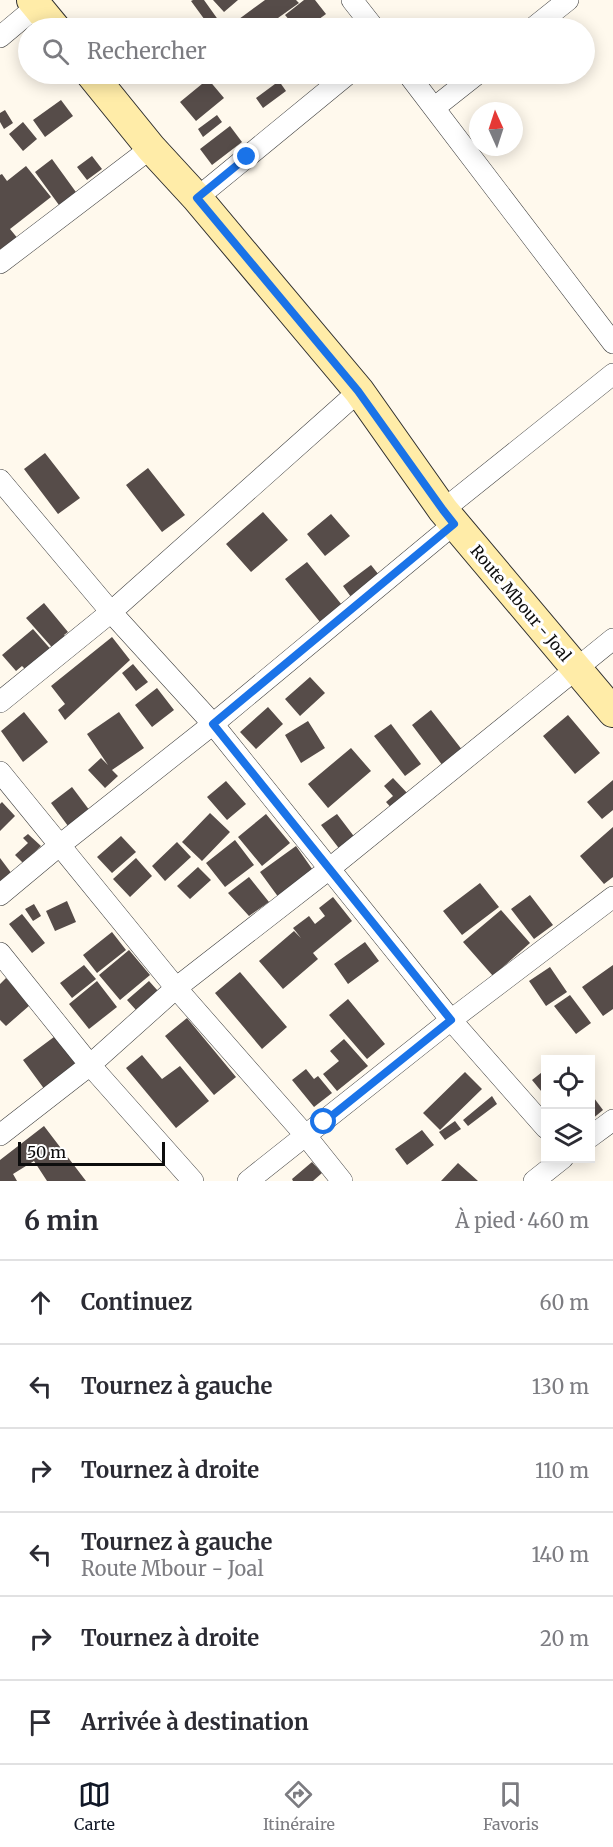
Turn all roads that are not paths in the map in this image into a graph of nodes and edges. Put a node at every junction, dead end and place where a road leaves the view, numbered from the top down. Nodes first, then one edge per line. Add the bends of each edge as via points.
1 (352, 0) edge
2 (568, 0) edge
3 (366, 18) edge
4 (545, 18) edge
5 (18, 26) edge
6 (0, 37) edge
7 (99, 84) edge
8 (336, 84) edge
9 (416, 84) edge
10 (464, 84) edge
11 (434, 108) junction
12 (151, 148) junction
13 (197, 198) junction
14 (0, 263) edge
15 (613, 343) edge
16 (613, 374) edge
17 (358, 391) junction
18 (0, 480) edge
19 (448, 517) junction
20 (111, 612) junction
21 (613, 639) edge
22 (576, 669) junction
23 (0, 702) edge
24 (613, 712) edge
25 (213, 724) junction
26 (0, 772) edge
27 (60, 845) junction
28 (329, 869) junction
29 (0, 895) edge
30 (613, 897) edge
31 (0, 952) edge
32 (176, 988) junction
33 (451, 1020) junction
34 (90, 1065) junction
35 (613, 1120) edge
36 (541, 1122) edge
37 (595, 1134) edge
38 (0, 1135) edge
39 (306, 1136) junction
40 (557, 1163) edge
41 (194, 1181) edge
42 (248, 1181) edge
43 (342, 1181) edge
44 (534, 1181) edge

1 - 3 street
2 - 4 street
5 - 6 street
7 - 12 main road, Route Mbour - Joal
8 - 13 street
9 - 11 street
10 - 11 street
11 - 15 street
12 - 13 main road, Route Mbour - Joal
12 - 14 street
13 - 17 main road, Route Mbour - Joal
16 - 19 street
17 - 19 main road, Route Mbour - Joal
17 - 20 street
18 - 20 street
19 - 22 main road, Route Mbour - Joal
19 - 25 street
20 - 23 street
20 - 25 street
21 - 22 street
22 - 24 main road, Route Mbour - Joal
22 - 28 street
25 - 27 street
25 - 28 street
26 - 27 street
27 - 29 street
27 - 32 street
28 - 32 street
28 - 33 street
30 - 33 street
31 - 34 street
32 - 34 street
32 - 39 street
33 - 36 street
33 - 39 street
34 - 38 street
34 - 41 street
35 - 37 street
39 - 42 street
39 - 43 street
40 - 44 street

